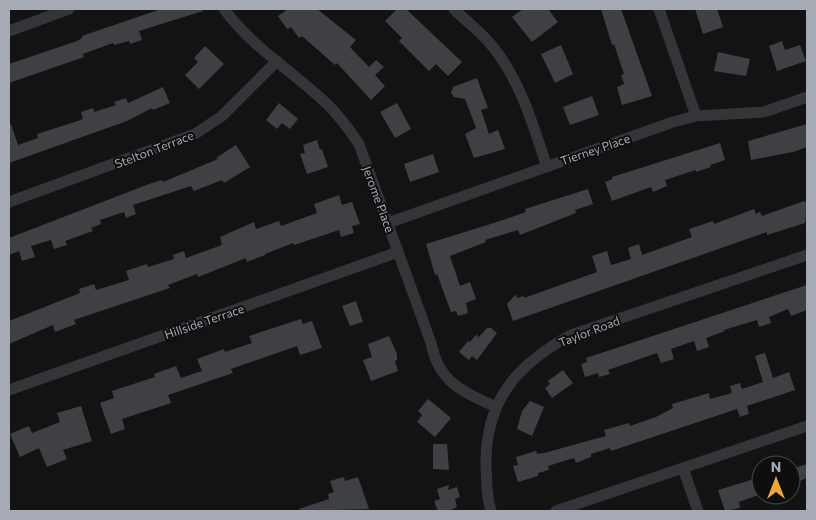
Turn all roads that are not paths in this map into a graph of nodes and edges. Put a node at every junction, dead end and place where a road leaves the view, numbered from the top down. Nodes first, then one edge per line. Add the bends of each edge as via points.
1 (69, 9) edge
2 (224, 9) edge
3 (454, 9) edge
4 (658, 9) edge
5 (9, 31) edge
6 (276, 61) junction
7 (807, 97) edge
8 (696, 116) junction
9 (547, 167) junction
10 (9, 202) edge
11 (388, 223) junction
12 (398, 252) junction
13 (807, 255) edge
14 (9, 390) edge
15 (496, 407) junction
16 (807, 426) edge
17 (684, 468) junction
18 (491, 511) edge
19 (556, 511) edge
20 (698, 511) edge

1 - 5 street
2 - 6 street, Jerome Place via 240,31
3 - 9 street via 506,64
4 - 8 street
6 - 10 street, Stelton Terrace via 222,116 195,134
6 - 11 street, Jerome Place via 325,102 359,144
7 - 8 street, Tierney Place via 764,112
8 - 9 street, Tierney Place
9 - 11 street, Tierney Place
11 - 12 street, Jerome Place
12 - 14 street, Hillside Terrace
12 - 15 street, Jerome Place via 434,360 442,373 462,392
13 - 15 street, Taylor Road via 571,335 544,349 525,365
15 - 18 street, Taylor Road via 486,450 486,496
16 - 17 street
17 - 19 street
17 - 20 street

